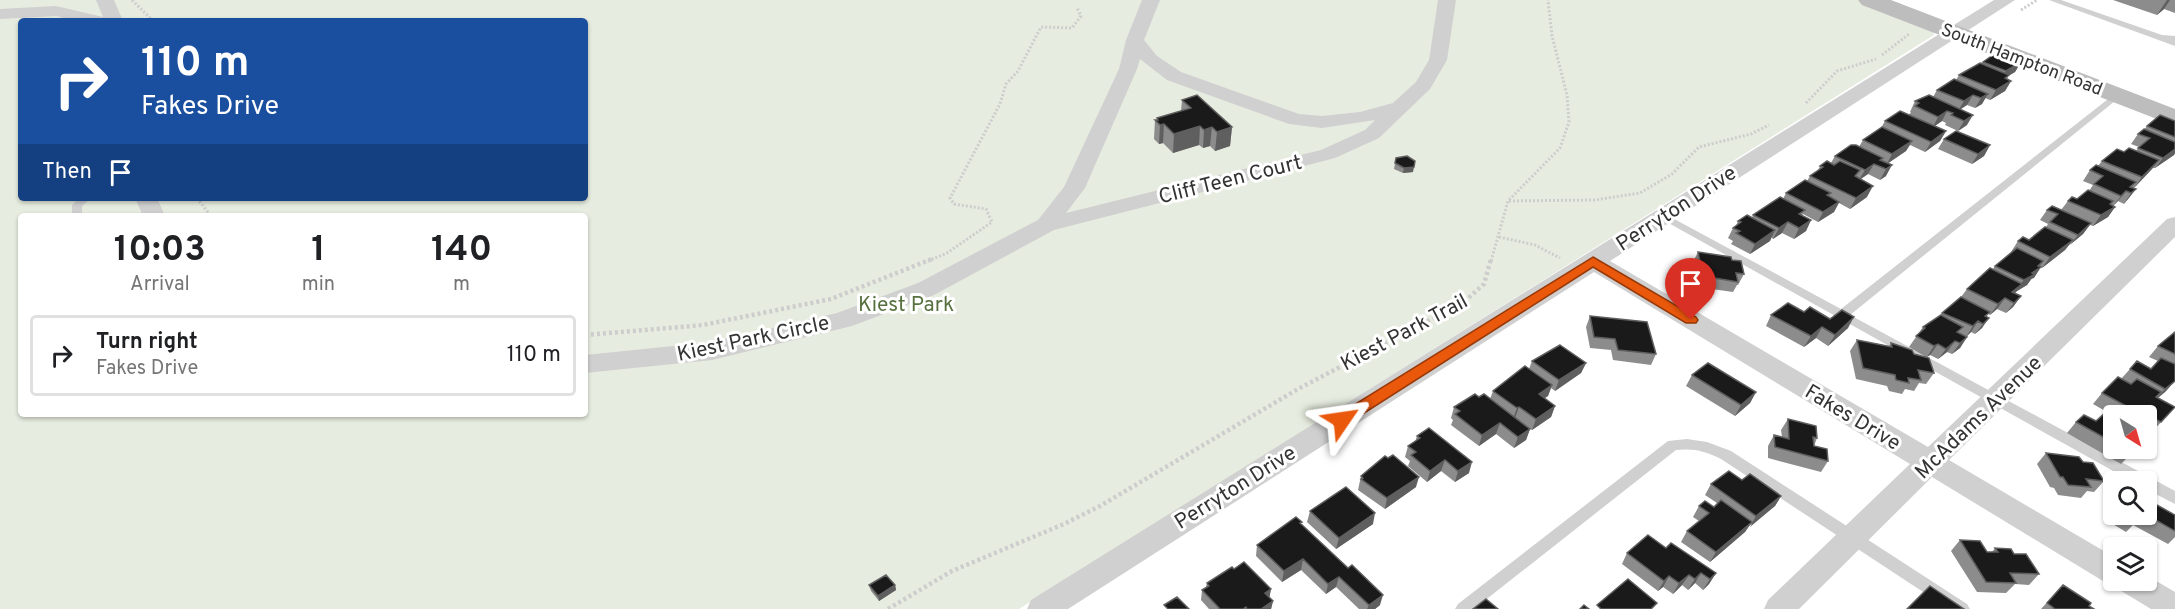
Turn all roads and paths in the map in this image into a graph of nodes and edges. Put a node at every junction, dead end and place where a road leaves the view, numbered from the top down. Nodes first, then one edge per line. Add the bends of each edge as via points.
1 (8, 0) edge
2 (105, 0) edge
3 (132, 0) edge
4 (1151, 0) edge
5 (1447, 0) edge
6 (1548, 0) edge
7 (1870, 0) edge
8 (1909, 0) edge
9 (2006, 0) edge
10 (2054, 0) edge
11 (0, 3) edge
12 (1077, 8) dead end
13 (0, 14) edge
14 (86, 18) edge
15 (113, 18) edge
16 (150, 18) edge
17 (1962, 28) junction
18 (1914, 33) dead end
19 (1135, 40) junction
20 (2175, 41) edge
21 (2117, 95) junction
22 (2175, 100) edge
23 (1401, 106) junction
24 (1802, 107) dead end
25 (2175, 118) edge
26 (1771, 125) dead end
27 (82, 201) edge
28 (199, 201) edge
29 (1508, 201) junction
30 (77, 213) edge
31 (209, 213) edge
32 (1661, 216) junction
33 (2175, 224) edge
34 (1046, 225) junction
35 (1498, 237) junction
36 (1581, 262) junction
37 (1842, 315) junction
38 (588, 335) edge
39 (588, 364) edge
40 (1996, 399) junction
41 (1931, 464) junction
42 (2126, 471) edge
43 (2157, 488) edge
44 (2175, 498) edge
45 (1853, 538) junction
46 (2103, 566) edge
47 (2147, 591) edge
48 (2175, 608) edge
49 (888, 609) edge
50 (1042, 609) edge
51 (1463, 609) edge
52 (1779, 609) edge
53 (1962, 609) edge

1 - 11 street
2 - 15 street
3 - 16 path
4 - 19 street, Kiest Park Circle
5 - 23 street, Cliff Teen Court via 1438,60 1423,85
6 - 29 path, Kiest Park Trail via 1553,42 1571,112 1569,126 1561,147
7 - 17 main road, South Hampton Road
8 - 17 main road, South Hampton Road
9 - 17 street, Perryton Drive
10 - 20 lane
12 - 38 path via 1081,16 1072,28 1041,27 1018,71 1006,84 1000,104 950,198 954,204 986,209 992,222 947,253 831,298 777,311 704,325
13 - 14 street via 56,11
17 - 21 main road, South Hampton Road
17 - 22 main road, South Hampton Road
17 - 32 street, Perryton Drive
18 - 24 path via 1904,36 1874,60 1837,71
19 - 23 street, Cliff Teen Court via 1150,60 1174,76 1296,120 1361,118
19 - 34 street, Kiest Park Circle via 1128,69 1074,188
21 - 25 main road, South Hampton Road
21 - 37 lane
23 - 34 street, Cliff Teen Court via 1372,134 1328,154
26 - 29 path via 1699,147 1672,174 1640,193 1594,200
27 - 30 lane via 76,205
28 - 31 path
29 - 35 path, Kiest Park Trail
32 - 36 street, Perryton Drive
32 - 37 lane
33 - 40 street, McAdams Avenue
34 - 39 street, Kiest Park Circle via 926,289 843,320 712,351
35 - 36 path via 1535,245
35 - 49 path, Kiest Park Trail via 1484,284 1464,302 1298,389 1100,506 952,571
36 - 41 street, Fakes Drive
36 - 50 street, Perryton Drive
37 - 40 lane
40 - 41 street, McAdams Avenue
40 - 42 lane
41 - 45 street, McAdams Avenue
41 - 46 street, Fakes Drive
43 - 44 lane
45 - 51 lane via 1711,447 1674,445
45 - 52 street, McAdams Avenue
45 - 53 lane
47 - 48 street

